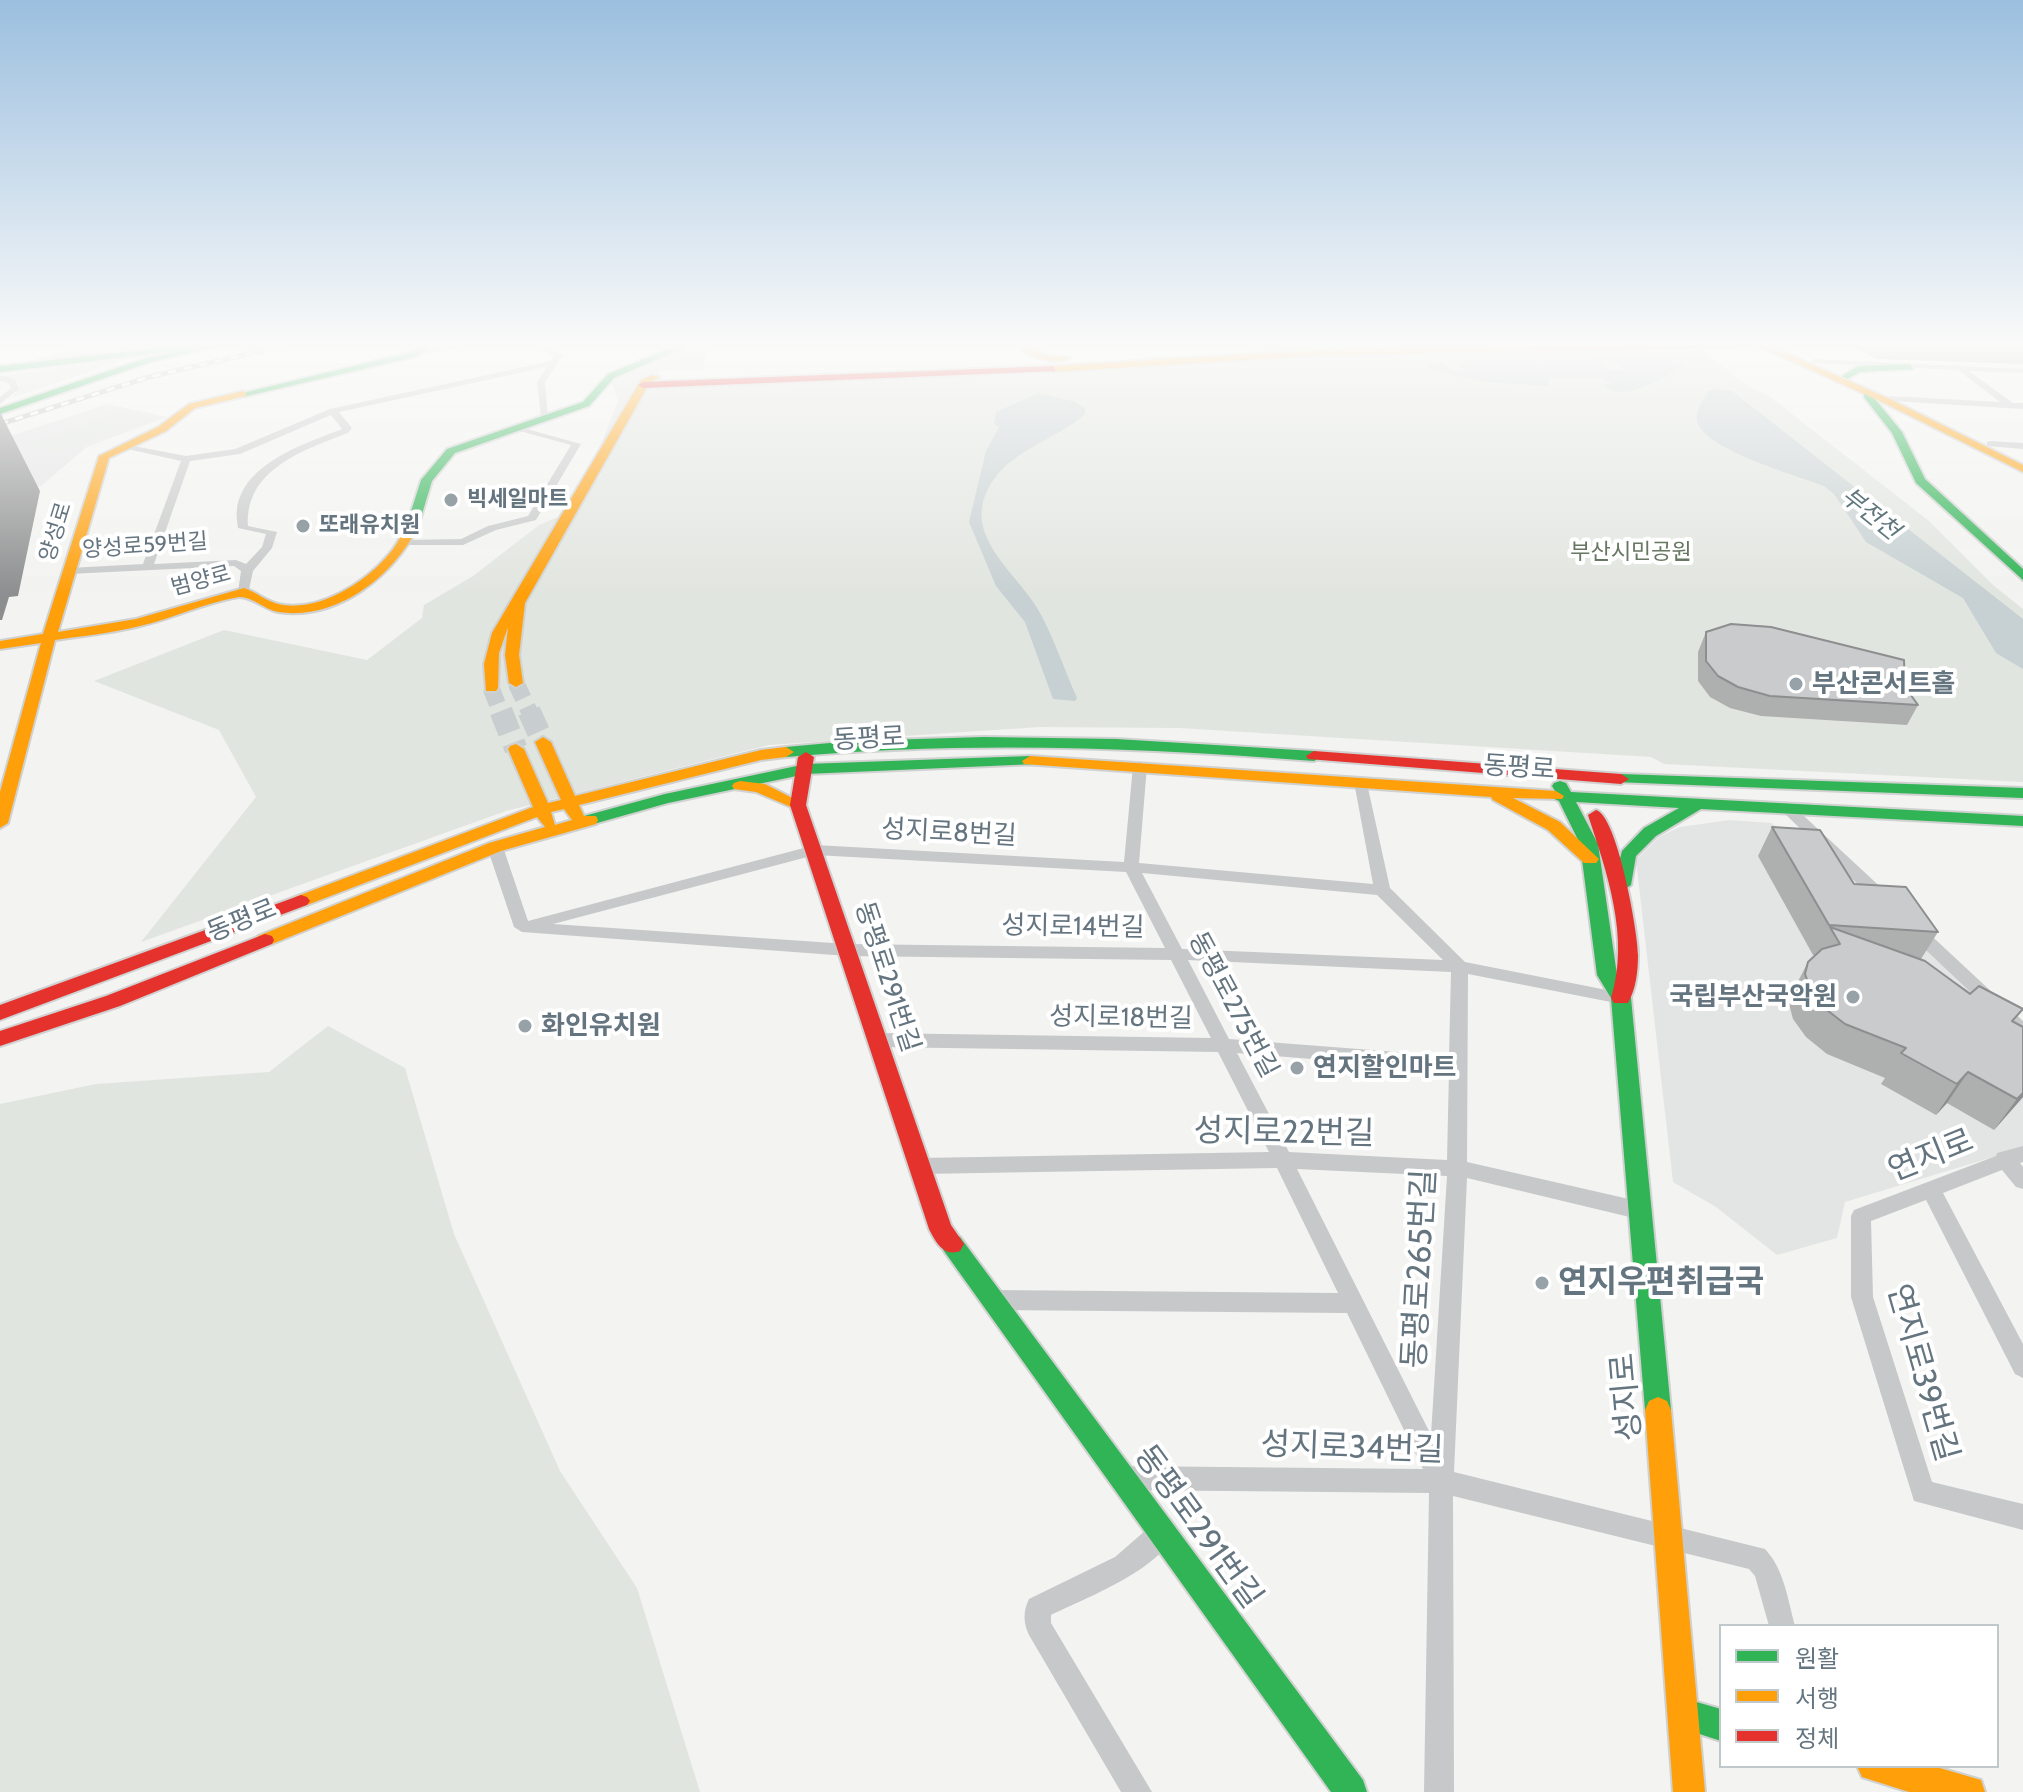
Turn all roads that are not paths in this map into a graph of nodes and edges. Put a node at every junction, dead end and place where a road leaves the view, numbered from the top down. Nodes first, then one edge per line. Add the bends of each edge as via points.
1 (1898, 427) edge
2 (164, 428) edge
3 (294, 428) edge
4 (347, 428) edge
5 (519, 428) joint
6 (619, 428) edge
7 (1935, 428) edge
8 (1953, 428) edge
9 (1990, 444) junction
10 (126, 446) junction
11 (2023, 446) edge
12 (186, 459) junction
13 (2023, 459) edge
14 (2023, 469) edge
15 (403, 543) junction
16 (147, 569) junction
17 (247, 570) junction
18 (69, 571) junction
19 (2023, 576) edge
20 (244, 592) junction
21 (518, 603) junction
22 (49, 638) junction
23 (0, 645) edge
24 (516, 683) tunnel mouth
25 (491, 688) tunnel mouth
26 (543, 742) tunnel mouth
27 (516, 749) tunnel mouth
28 (806, 760) junction
29 (1140, 766) junction
30 (1554, 775) junction
31 (1577, 777) junction
32 (1361, 782) junction
33 (1750, 785) junction
34 (718, 786) junction
35 (1494, 793) junction
36 (2023, 793) edge
37 (1565, 797) junction
38 (1589, 799) junction
39 (570, 802) junction
40 (2023, 802) edge
41 (1699, 803) junction
42 (798, 805) junction
43 (1786, 807) junction
44 (543, 809) junction
45 (2023, 812) edge
46 (2023, 821) edge
47 (579, 822) junction
48 (0, 823) edge
49 (551, 829) junction
50 (495, 847) junction
51 (815, 850) junction
52 (1592, 860) junction
53 (1131, 867) junction
54 (1621, 887) junction
55 (1382, 890) junction
56 (522, 927) junction
57 (848, 950) junction
58 (1174, 954) junction
59 (1460, 967) junction
60 (1621, 998) junction
61 (0, 1013) edge
62 (2023, 1031) edge
63 (0, 1039) edge
64 (878, 1040) junction
65 (1223, 1045) junction
66 (1459, 1064) junction
67 (2013, 1157) edge
68 (1283, 1160) junction
69 (920, 1166) junction
70 (1457, 1168) junction
71 (2023, 1181) edge
72 (1930, 1188) junction
73 (1642, 1211) junction
74 (1861, 1216) joint
75 (993, 1300) junction
76 (1353, 1303) junction
77 (2023, 1367) edge
78 (1122, 1478) junction
79 (1441, 1481) junction
80 (2023, 1517) edge
81 (1162, 1533) junction
82 (1669, 1537) junction
83 (1781, 1624) edge
84 (1686, 1715) junction
85 (1719, 1724) edge
86 (1880, 1768) edge
87 (1137, 1792) edge
88 (1351, 1792) edge
89 (1439, 1792) edge
90 (1689, 1792) edge
91 (1969, 1792) edge

1 - 19 main road via 1920,481
2 - 10 main road, 양성로
3 - 12 street via 237,452
4 - 17 street via 260,476 249,493 243,528 272,532 267,548
5 - 15 main road, 범양로 via 451,451 427,480
5 - 15 street via 576,444 532,518 473,539
6 - 21 main road
7 - 14 main road
8 - 9 main road
9 - 11 street
9 - 13 main road
10 - 12 street
10 - 18 main road, 양성로 via 104,456
12 - 16 street
15 - 20 main road, 범양로 via 363,586 319,604 276,608
16 - 17 street, 양성로59번길 via 222,561
16 - 18 street, 양성로59번길
17 - 20 street
18 - 22 main road, 양성로
20 - 22 main road, 범양로 via 137,623
21 - 24 main road via 512,655
21 - 25 main road via 498,626 487,660
22 - 23 main road, 범양로
22 - 48 main road, 양성로
26 - 39 main road
27 - 44 main road
28 - 29 main road, 동평로 via 1044,760
28 - 30 main road, 동평로 via 994,741 1107,741
28 - 34 main road, 동평로
28 - 39 main road, 동평로 via 761,755
28 - 42 main road
29 - 32 main road, 동평로
29 - 53 street
30 - 31 main road, 동평로
30 - 37 main road, 성지로
31 - 33 main road, 동평로
31 - 38 main road, 성지로
32 - 35 main road, 동평로
32 - 55 street
33 - 36 main road
33 - 40 main road
34 - 42 main road via 759,787
34 - 47 main road, 동평로
35 - 37 main road, 동평로
35 - 52 main road via 1554,826
37 - 38 main road, 동평로
37 - 52 main road, 성지로 via 1581,823
38 - 41 main road, 동평로
38 - 54 main road, 성지로
39 - 44 main road, 동평로
39 - 47 main road
41 - 43 main road, 동평로
41 - 54 main road, 성지로 via 1650,832 1628,855
42 - 51 main road, 동평로291번길
43 - 45 main road via 1897,804
43 - 46 main road
43 - 62 street
44 - 49 main road
44 - 61 main road, 동평로
47 - 49 main road, 동평로
49 - 50 main road, 동평로
50 - 56 street
50 - 63 main road, 동평로 via 113,1001
51 - 53 street, 성지로8번길
51 - 56 street, 성지로8번길
51 - 57 main road, 동평로291번길
52 - 60 main road, 성지로 via 1607,975
53 - 55 street, 성지로8번길
53 - 58 street, 동평로275번길
54 - 60 main road, 성지로 via 1629,981
55 - 59 street
56 - 57 street, 성지로14번길
57 - 58 street, 성지로14번길
57 - 64 main road, 동평로291번길
58 - 59 street, 성지로14번길
58 - 65 street, 동평로275번길
59 - 60 street, 성지로14번길
59 - 66 street, 동평로265번길
60 - 73 main road, 성지로
64 - 65 street, 성지로18번길
64 - 69 main road, 동평로291번길
65 - 66 street, 성지로18번길
65 - 68 street, 동평로275번길
66 - 70 street, 동평로265번길
67 - 71 street
67 - 72 street, 연지로
68 - 69 street, 성지로22번길
68 - 70 street, 성지로22번길
68 - 76 street, 동평로275번길
69 - 75 main road, 동평로291번길 via 941,1229
70 - 73 street, 성지로22번길
70 - 79 street, 동평로265번길
72 - 74 street, 연지로
72 - 77 street
73 - 82 main road, 성지로
74 - 80 street, 연지로39번길 via 1862,1297 1923,1492
75 - 76 street
75 - 78 main road, 동평로291번길
76 - 79 street, 동평로275번길
78 - 79 street, 성지로34번길
78 - 81 main road, 동평로291번길
79 - 82 street, 성지로34번길
79 - 89 street, 동평로265번길
81 - 87 street via 1124,1566 1038,1608 1038,1626
81 - 88 main road, 동평로291번길
82 - 83 street, 성지로34번길 via 1756,1558 1766,1569
82 - 84 main road, 성지로
84 - 85 main road
84 - 90 main road, 성지로
86 - 91 main road

